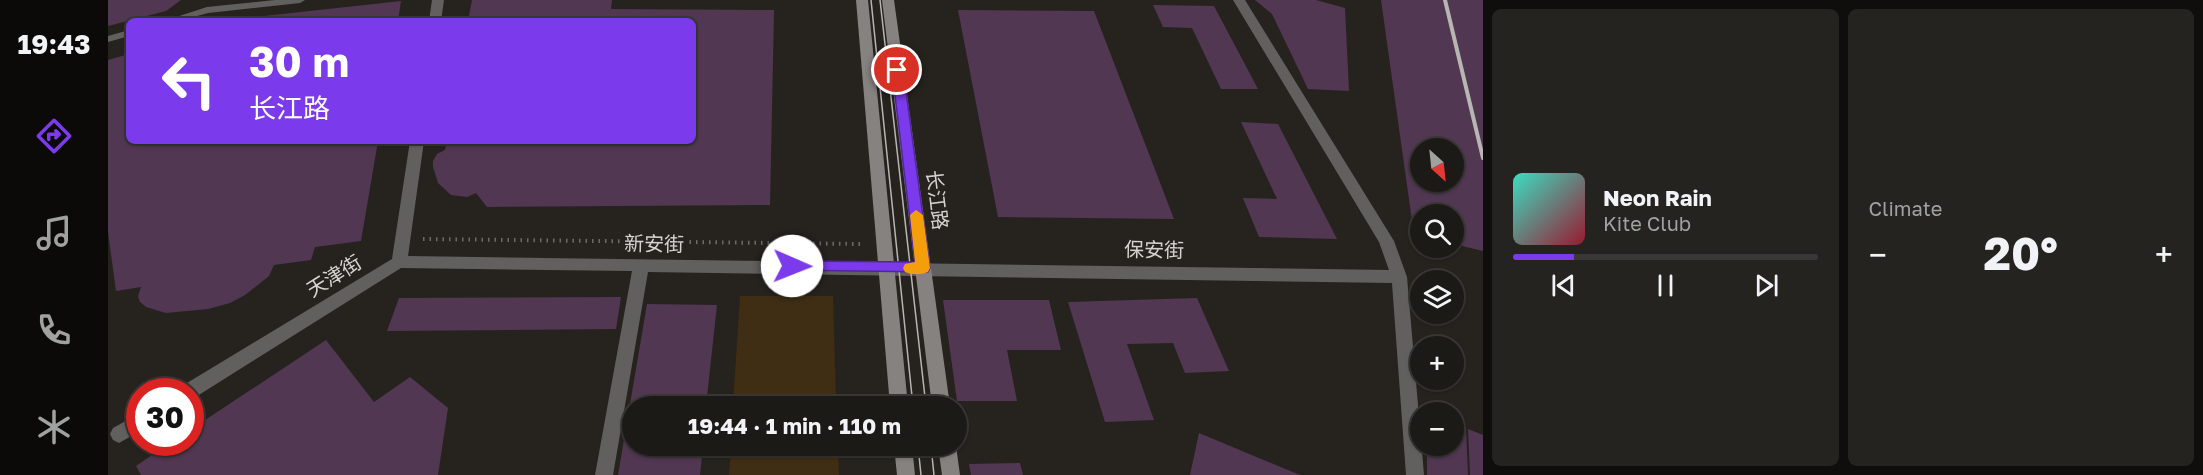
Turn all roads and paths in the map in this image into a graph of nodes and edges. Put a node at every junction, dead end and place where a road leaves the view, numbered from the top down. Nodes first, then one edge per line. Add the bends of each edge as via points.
1 (212, 0) edge
2 (300, 0) edge
3 (438, 0) edge
4 (861, 0) edge
5 (888, 0) edge
6 (1239, 0) edge
7 (207, 10) junction
8 (179, 18) edge
9 (435, 18) edge
10 (126, 34) edge
11 (108, 39) edge
12 (417, 144) edge
13 (402, 239) junction
14 (860, 244) dead end
15 (399, 262) junction
16 (641, 265) junction
17 (885, 268) junction
18 (916, 268) junction
19 (1399, 277) junction
20 (204, 382) edge
21 (898, 396) edge
22 (940, 396) edge
23 (126, 430) edge
24 (119, 434) dead end
25 (904, 456) edge
26 (948, 456) edge
27 (604, 475) edge
28 (906, 475) edge
29 (951, 475) edge
30 (1415, 475) edge

1 - 7 lane
2 - 7 lane
3 - 9 street
4 - 17 main road
5 - 18 main road, 长江路
6 - 19 street via 1386,241
7 - 8 lane
10 - 11 lane
12 - 13 street
13 - 14 path
13 - 15 street
15 - 16 street, 新安街
15 - 20 street, 天津街
16 - 17 street, 新安街
16 - 27 street
17 - 18 street, 新安街
17 - 21 main road
18 - 19 street, 保安街
18 - 22 main road, 长江路
19 - 30 street
23 - 24 street
25 - 28 main road
26 - 29 main road

